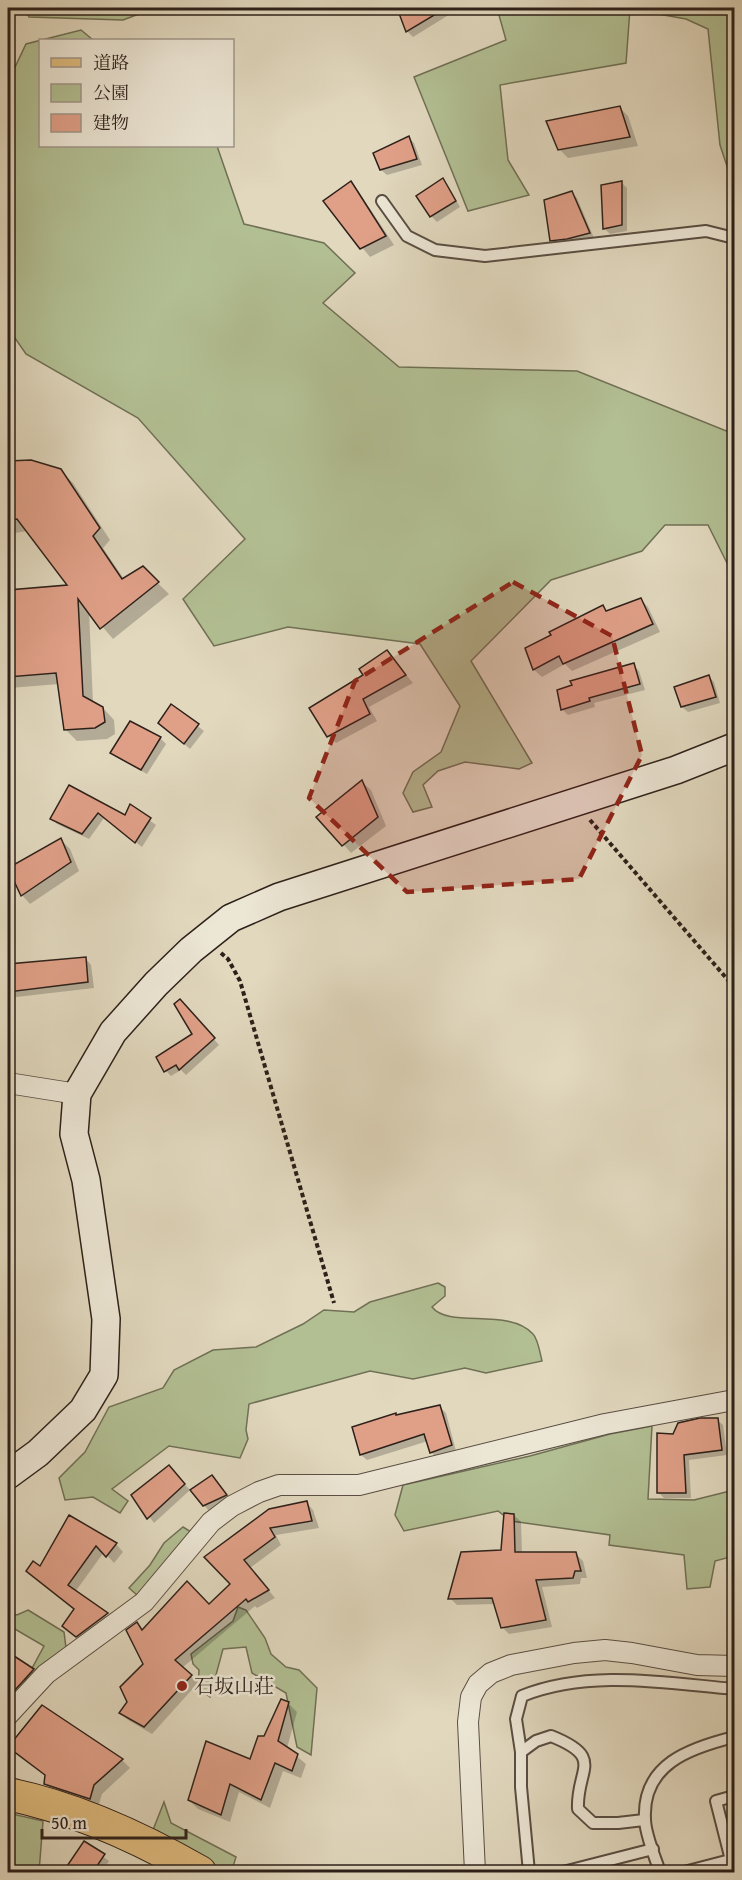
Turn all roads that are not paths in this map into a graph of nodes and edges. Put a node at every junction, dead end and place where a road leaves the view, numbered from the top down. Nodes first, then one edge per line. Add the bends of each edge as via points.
1 (382, 201) dead end
2 (735, 237) edge
3 (735, 747) edge
4 (8, 1083) edge
5 (77, 1094) junction
6 (735, 1400) edge
7 (8, 1475) edge
8 (735, 1666) edge
9 (735, 1689) edge
10 (8, 1715) edge
11 (735, 1737) edge
12 (521, 1752) junction
13 (8, 1794) edge
14 (735, 1796) edge
15 (644, 1820) junction
16 (653, 1849) junction
17 (733, 1860) edge
18 (711, 1869) edge
19 (200, 1872) edge
20 (475, 1872) edge
21 (529, 1872) edge
22 (562, 1872) edge
23 (660, 1872) edge
24 (684, 1872) edge

1 - 2 lane via 406,236 435,250 485,256 706,231
3 - 5 street via 676,770 279,897 231,918 156,984 113,1032
4 - 5 street
5 - 7 street via 74,1134 86,1180 106,1319 104,1374 83,1410 38,1453
6 - 10 street via 605,1424 359,1485 303,1483 259,1492 211,1522 144,1602 46,1674
8 - 20 street via 697,1665 605,1650 511,1665 491,1673 471,1697 468,1722
9 - 12 lane via 615,1680 544,1687 522,1696 516,1719
11 - 15 lane via 704,1744 668,1762 647,1790
12 - 15 lane via 536,1741 551,1737 577,1749 583,1757 584,1769 577,1795 578,1809 593,1823
12 - 21 lane
13 - 19 main road via 110,1826
14 - 17 lane via 716,1801
15 - 16 lane
16 - 22 lane
16 - 23 lane
17 - 18 lane
18 - 24 lane

